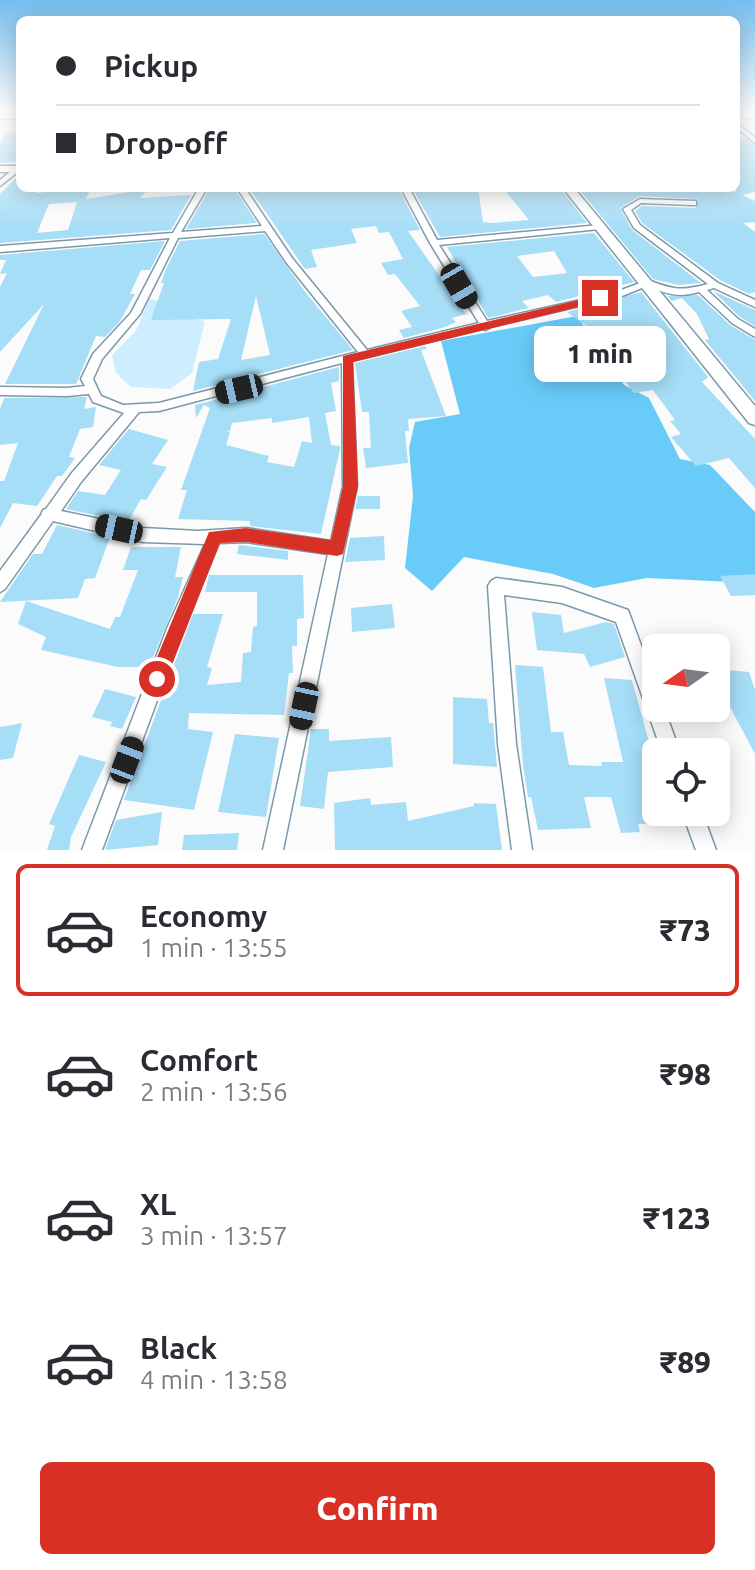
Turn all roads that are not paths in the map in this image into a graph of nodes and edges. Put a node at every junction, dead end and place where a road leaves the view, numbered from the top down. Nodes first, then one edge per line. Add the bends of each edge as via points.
1 (16, 171) edge
2 (0, 184) edge
3 (201, 192) edge
4 (244, 192) edge
5 (407, 192) edge
6 (571, 192) edge
7 (693, 203) dead end
8 (600, 227) junction
9 (269, 228) junction
10 (175, 236) junction
11 (434, 243) junction
12 (0, 249) edge
13 (648, 284) junction
14 (715, 285) junction
15 (702, 290) junction
16 (755, 304) edge
17 (486, 327) junction
18 (755, 334) edge
19 (365, 354) junction
20 (347, 359) junction
21 (92, 389) junction
22 (0, 391) edge
23 (135, 409) junction
24 (755, 418) edge
25 (48, 514) junction
26 (215, 537) junction
27 (337, 549) junction
28 (0, 584) edge
29 (666, 738) edge
30 (697, 826) edge
31 (92, 850) edge
32 (273, 850) edge
33 (522, 850) edge
34 (706, 850) edge

1 - 2 street
3 - 10 street
4 - 9 street
5 - 11 street
6 - 8 main road
7 - 14 street via 640,201 627,209 637,226
8 - 11 street
8 - 13 main road
9 - 10 street
9 - 19 street
10 - 12 street
10 - 21 street via 135,314 97,357 87,379
11 - 17 street
13 - 15 street via 671,292
13 - 17 street
13 - 24 main road
14 - 15 street
14 - 16 street
15 - 18 street
17 - 19 street
19 - 20 street
20 - 23 street via 239,389
20 - 27 street via 350,486
21 - 22 street
21 - 23 street via 97,399
23 - 25 street
25 - 26 street via 143,535
25 - 28 street
26 - 27 street via 246,535
26 - 31 street
27 - 32 street
29 - 33 street via 622,616 562,595 496,586 507,744
30 - 34 street

